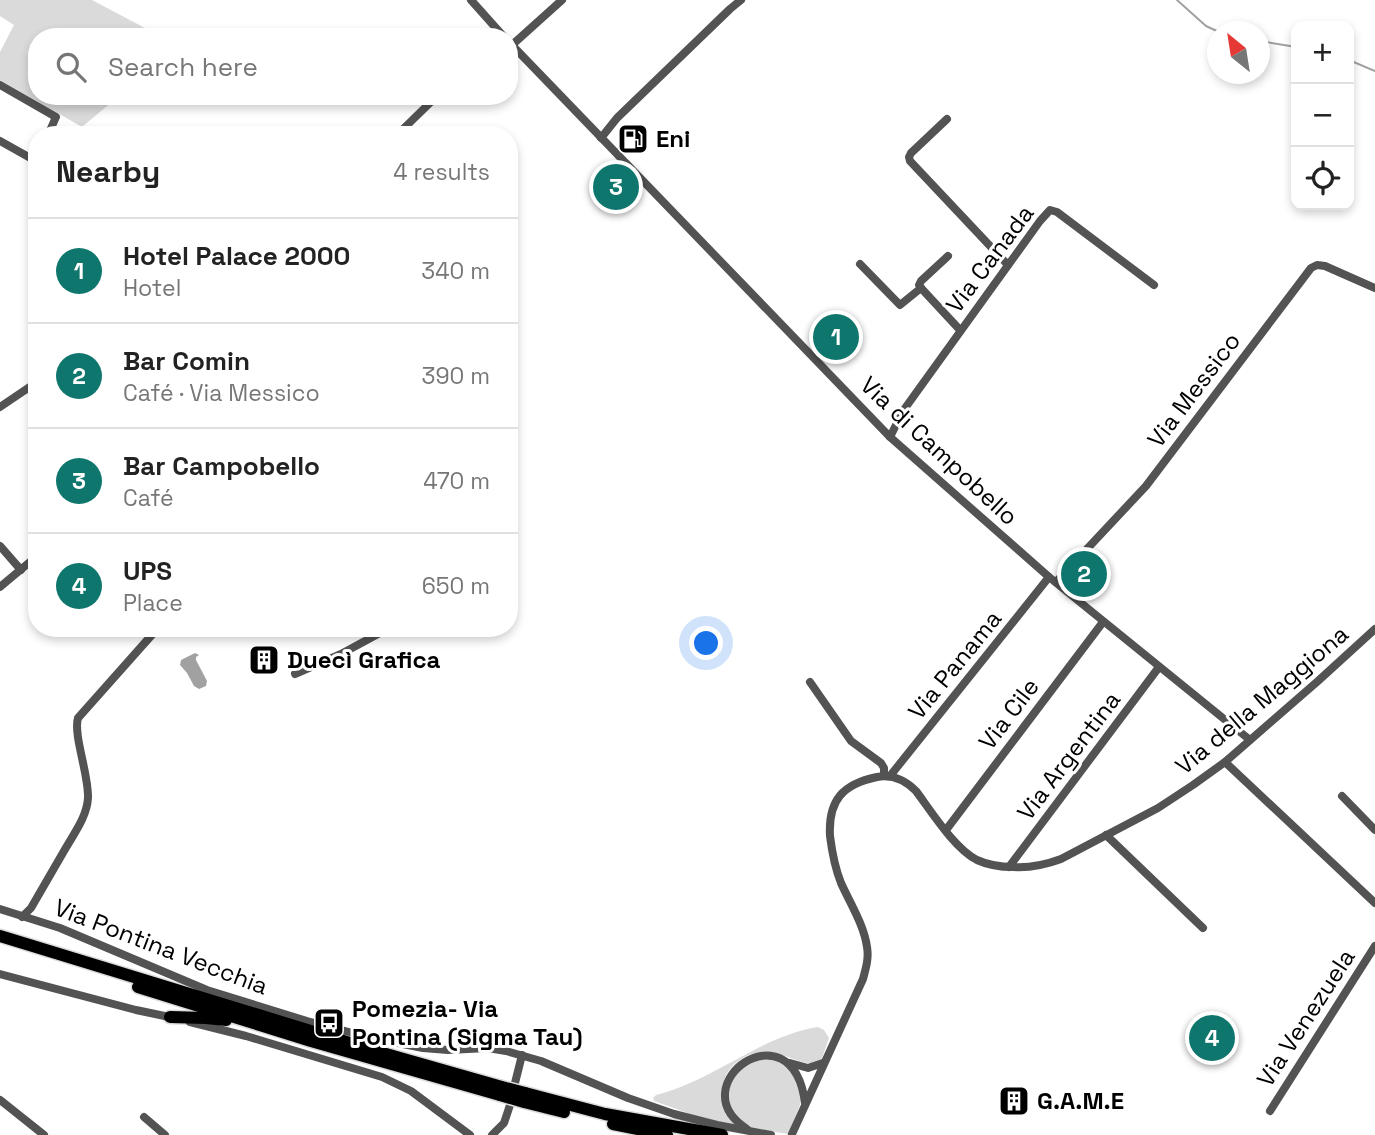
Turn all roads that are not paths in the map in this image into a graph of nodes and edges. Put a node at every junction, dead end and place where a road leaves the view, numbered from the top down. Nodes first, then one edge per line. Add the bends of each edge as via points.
1 (471, 0) edge
2 (562, 0) edge
3 (741, 0) edge
4 (495, 28) edge
5 (518, 38) edge
6 (518, 51) edge
7 (0, 85) edge
8 (28, 101) edge
9 (35, 105) edge
10 (427, 105) edge
11 (947, 119) dead end
12 (52, 126) edge
13 (406, 126) edge
14 (601, 138) junction
15 (0, 141) edge
16 (28, 157) edge
17 (948, 256) dead end
18 (860, 264) dead end
19 (1008, 265) junction
20 (1154, 285) dead end
21 (921, 288) junction
22 (1375, 288) edge
23 (960, 330) junction
24 (28, 388) edge
25 (0, 407) edge
26 (890, 437) junction
27 (0, 546) edge
28 (28, 564) edge
29 (21, 570) junction
30 (1052, 580) junction
31 (0, 587) edge
32 (1103, 622) junction
33 (1375, 629) edge
34 (150, 637) edge
35 (373, 637) edge
36 (1159, 667) junction
37 (295, 674) dead end
38 (810, 682) dead end
39 (1250, 740) junction
40 (1225, 762) junction
41 (887, 776) junction
42 (1342, 796) dead end
43 (946, 830) junction
44 (1375, 830) edge
45 (1107, 835) junction
46 (1009, 867) junction
47 (1375, 902) edge
48 (0, 910) edge
49 (18, 916) junction
50 (1203, 928) dead end
51 (0, 936) edge
52 (0, 944) edge
53 (1375, 947) edge
54 (0, 974) edge
55 (205, 998) junction
56 (276, 1012) junction
57 (170, 1017) junction
58 (261, 1025) junction
59 (522, 1055) junction
60 (788, 1062) junction
61 (823, 1063) junction
62 (507, 1092) junction
63 (525, 1097) junction
64 (0, 1100) edge
65 (805, 1103) junction
66 (1270, 1111) dead end
67 (144, 1117) dead end
68 (604, 1122) junction
69 (749, 1131) junction
70 (792, 1134) edge
71 (44, 1135) edge
72 (165, 1135) edge
73 (470, 1135) edge
74 (492, 1135) edge
75 (648, 1135) edge
76 (667, 1135) edge
77 (722, 1135) edge
78 (771, 1135) edge

1 - 4 street
2 - 5 street
3 - 14 street
6 - 14 street, Via di Campobello
7 - 8 street
9 - 12 street via 56,117
10 - 13 street
11 - 19 street via 911,153 909,161
14 - 26 street, Via di Campobello
15 - 16 street
17 - 21 street via 920,281
18 - 21 street via 900,305
19 - 20 street, Via Canada via 1053,210
19 - 23 street, Via Canada
21 - 23 street
22 - 30 street, Via Messico via 1323,265 1311,268 1146,486
23 - 26 street, Via Canada
24 - 25 street
26 - 30 street, Via di Campobello
27 - 29 street
28 - 29 street
29 - 31 street
30 - 32 street, Via di Campobello
30 - 41 street, Via Panama
32 - 36 street, Via di Campobello
32 - 43 street, Via Cile
33 - 39 street, Via della Maggiona
34 - 49 street, Via Pontina Vecchia via 77,721 87,807 31,908
35 - 37 street
36 - 39 street, Via di Campobello
36 - 46 street, Via Argentina
38 - 41 street, Via della Maggiona via 850,741 881,763
39 - 40 street, Via della Maggiona
40 - 45 street, Via della Maggiona via 1181,794
40 - 47 street
41 - 43 street, Via della Maggiona via 909,784
41 - 61 street via 848,788 837,797 830,813 834,861 868,954 863,979
42 - 44 street
43 - 46 street, Via della Maggiona via 972,857
45 - 46 street, Via della Maggiona via 1054,862
45 - 50 street
48 - 49 street, Via Pontina Vecchia
49 - 56 street, Via Pontina Vecchia via 44,922 206,990
51 - 55 highway
52 - 58 highway
53 - 66 street, Via Venezuela
54 - 57 street
55 - 56 highway
55 - 62 highway
56 - 59 street, Via Pontina Vecchia via 423,1048 488,1048
57 - 58 highway
57 - 73 street via 382,1077 416,1095
58 - 62 highway
59 - 62 street
59 - 69 street, Via Pontina Vecchia via 638,1102
60 - 61 street via 808,1068
60 - 65 street via 800,1079
60 - 69 street via 757,1057 741,1064 730,1077 727,1105
61 - 65 street
62 - 63 highway, bridge
62 - 74 street via 502,1125
63 - 68 highway
63 - 77 highway
64 - 71 street
65 - 70 street
67 - 72 street
68 - 75 highway
68 - 76 highway
69 - 78 street, Via Pontina Vecchia

